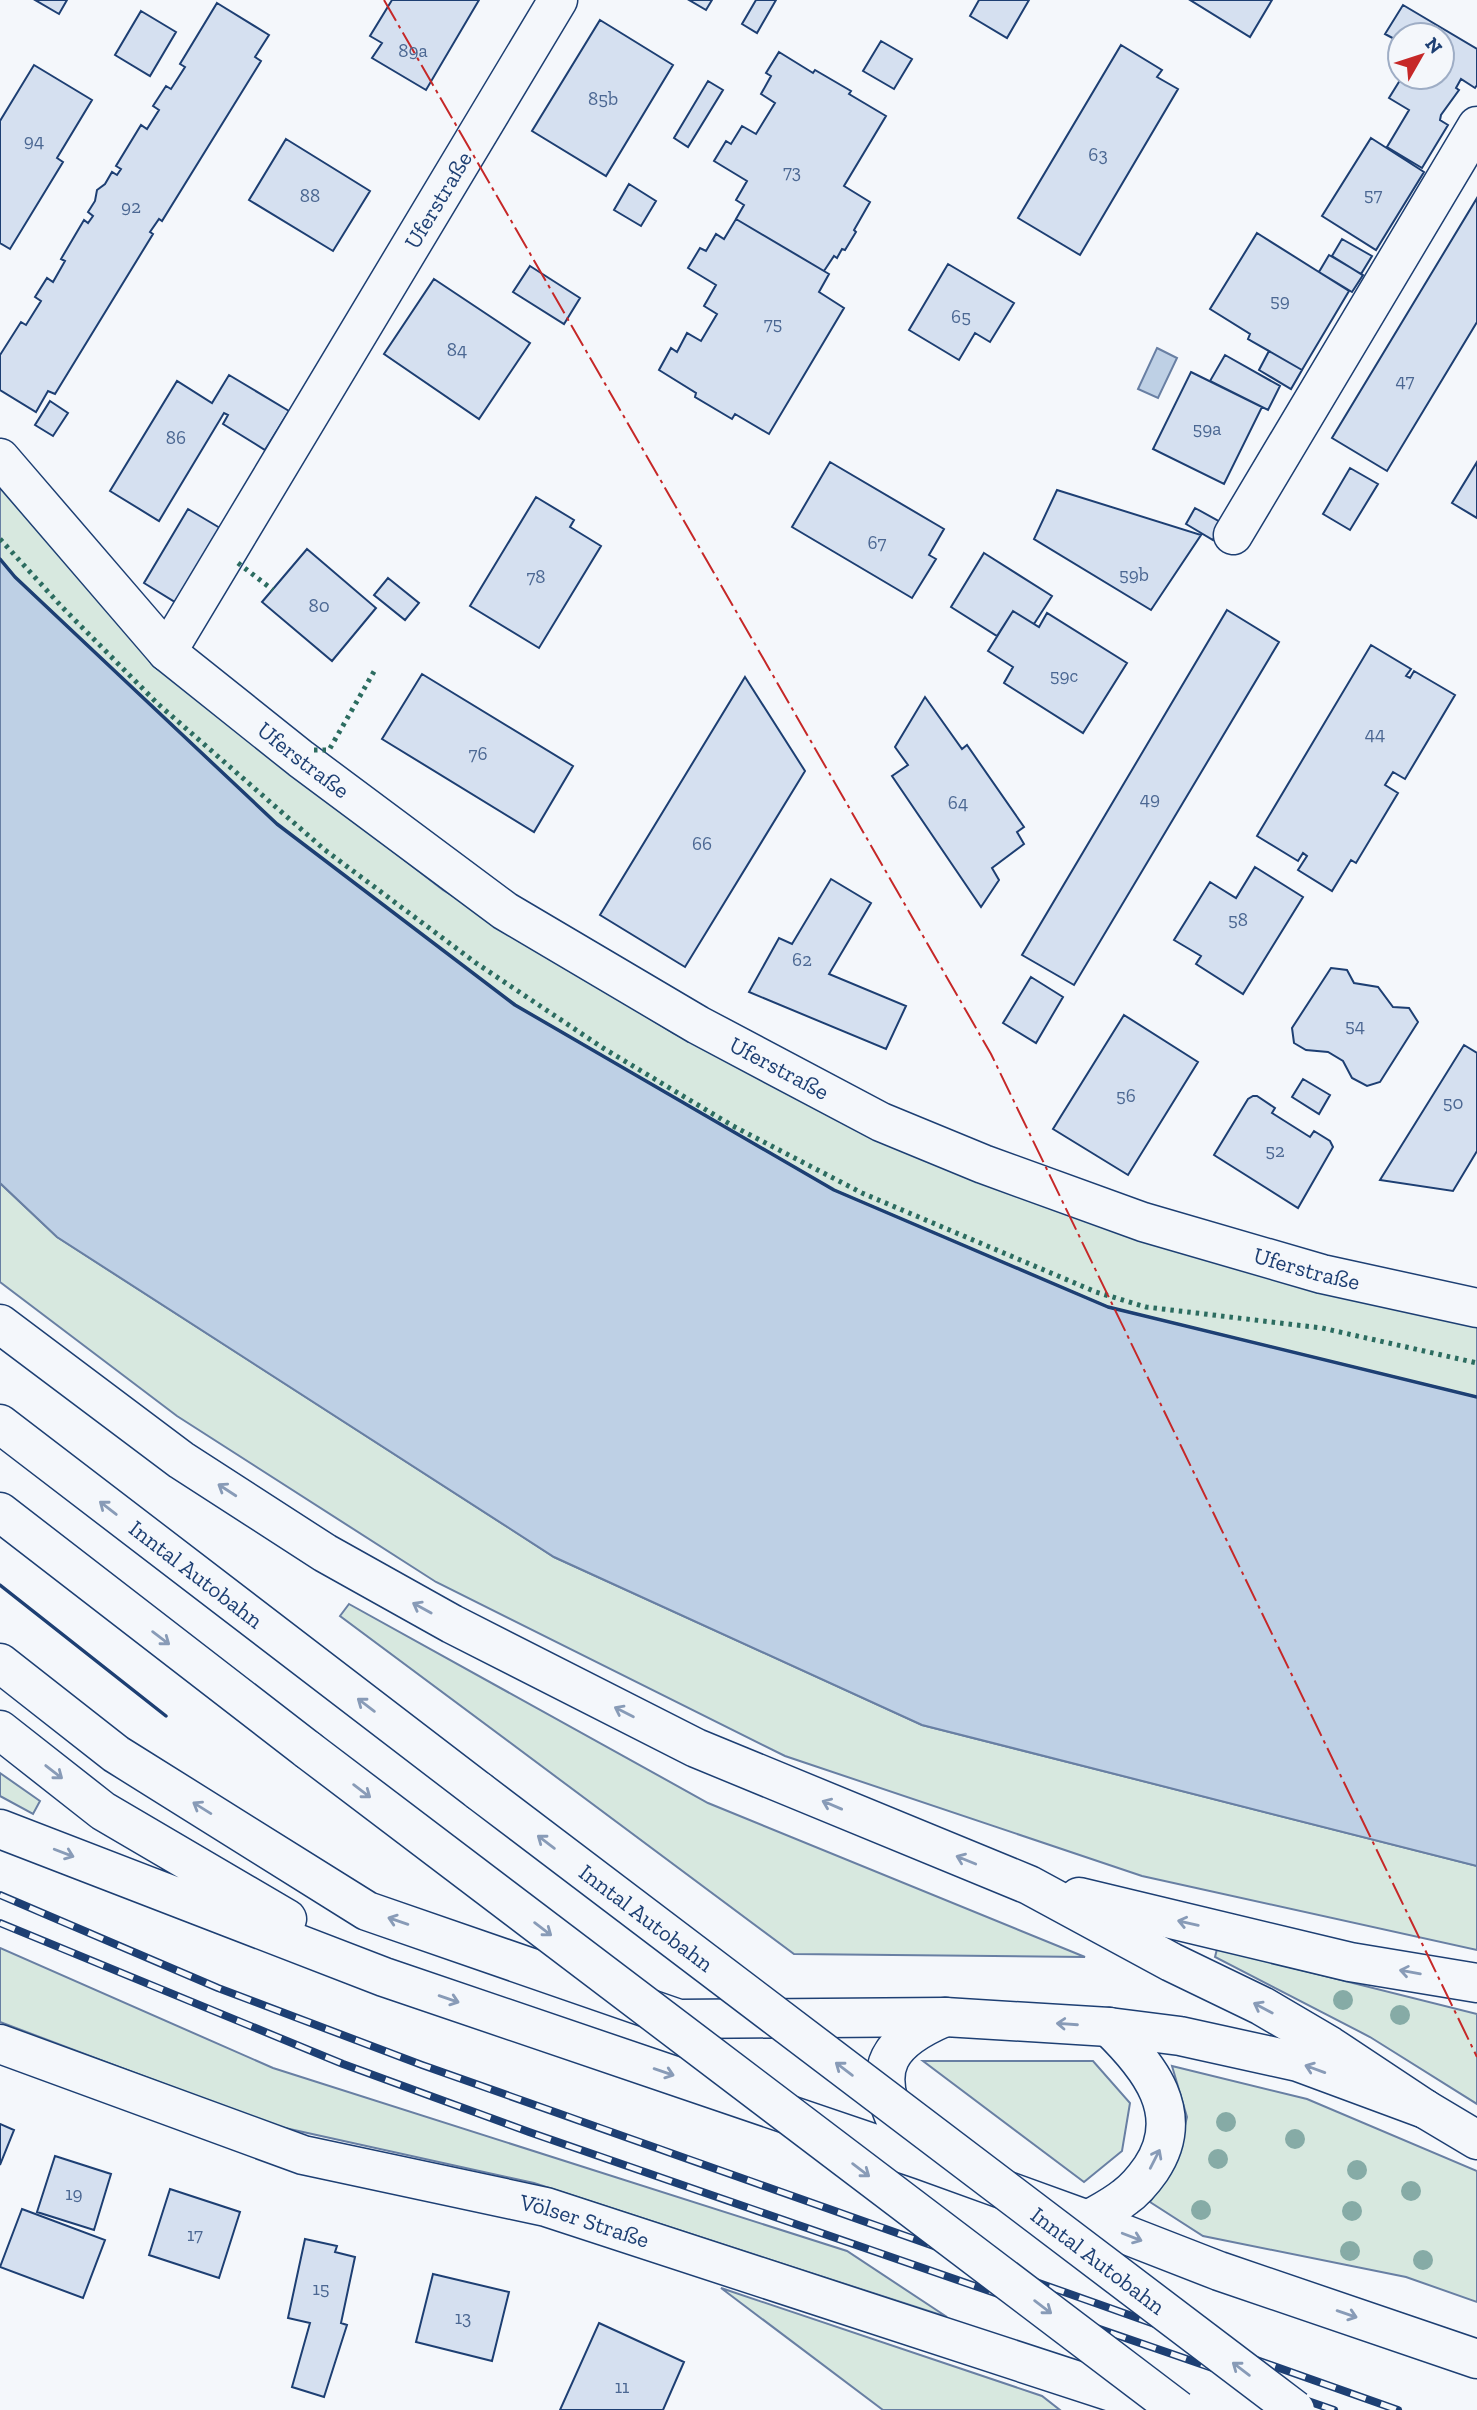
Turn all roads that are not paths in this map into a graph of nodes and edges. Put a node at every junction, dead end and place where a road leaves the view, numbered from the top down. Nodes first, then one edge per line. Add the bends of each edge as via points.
1 (558, 0) edge
2 (1477, 126) edge
3 (0, 458) edge
4 (1233, 535) dead end
5 (167, 652) junction
6 (1477, 1308) edge
7 (0, 1324) edge
8 (0, 1424) edge
9 (0, 1513) edge
10 (0, 1663) edge
11 (0, 1730) edge
12 (0, 1829) edge
13 (1029, 1885) junction
14 (384, 1977) junction
15 (1477, 1983) edge
16 (945, 2017) junction
17 (1109, 2027) junction
18 (0, 2043) edge
19 (1425, 2109) junction
20 (1477, 2140) edge
21 (922, 2160) junction
22 (1088, 2220) junction
23 (1477, 2359) edge
24 (1167, 2410) edge
25 (1178, 2410) edge
26 (1295, 2410) edge

1 - 5 main road, Uferstraße
2 - 4 main road
3 - 5 main road, Uferstraße
5 - 6 main road, Uferstraße via 302,760 505,911 698,1025 881,1122 1143,1222 1322,1275
13 -> 7 main road via 696,1748 452,1624 325,1553 181,1460
26 -> 8 main road, Inntal Autobahn, bridge
9 -> 25 main road, bridge
16 -> 10 main road via 679,2019 367,1911 117,1754
11 -> 14 main road via 103,1811
12 -> 14 main road
15 -> 13 main road via 1350,1962
19 -> 13 main road via 1262,2006
14 -> 21 main road
17 -> 16 main road
16 - 21 main road via 904,2039 884,2072 891,2110
19 -> 17 main road via 1298,2062 1180,2036
22 -> 17 main road via 1127,2196 1144,2178 1158,2158 1166,2134 1166,2112 1158,2088
18 - 24 main road, Völser Straße via 303,2155 546,2207
19 - 20 main road
21 - 22 main road
22 -> 23 main road via 1219,2271

